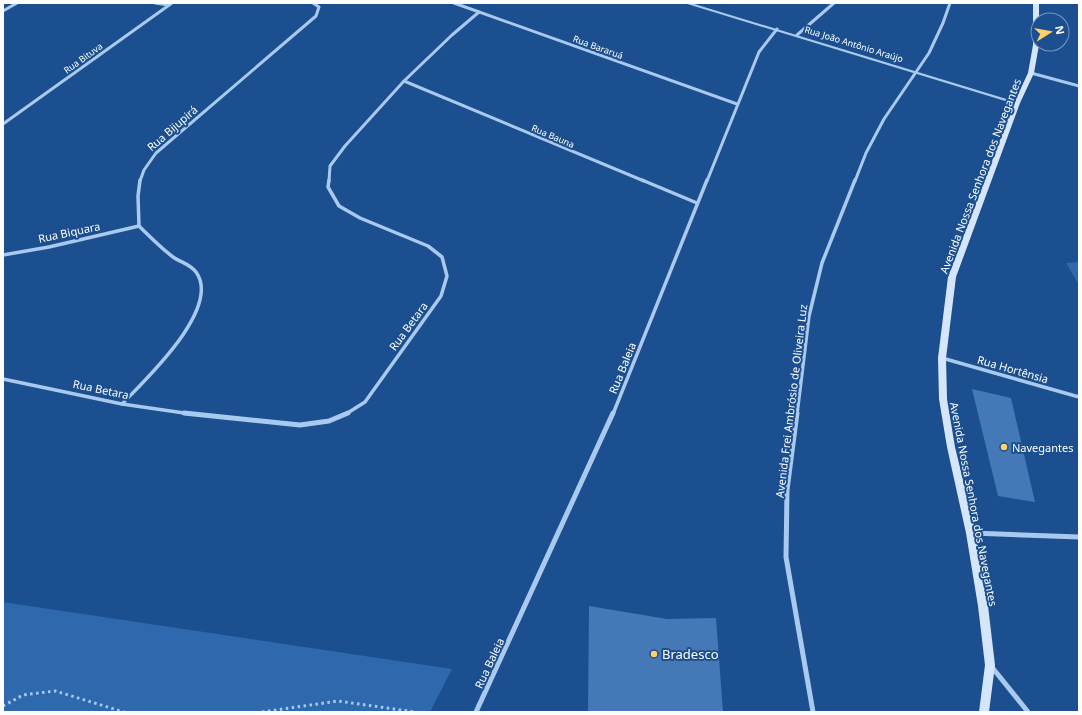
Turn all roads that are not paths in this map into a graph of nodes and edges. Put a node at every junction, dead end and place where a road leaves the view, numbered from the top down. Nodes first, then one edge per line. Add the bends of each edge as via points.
1 (17, 3) edge
2 (155, 3) edge
3 (172, 3) edge
4 (313, 3) edge
5 (454, 3) edge
6 (686, 3) edge
7 (834, 3) edge
8 (950, 3) edge
9 (1036, 3) edge
10 (169, 5) junction
11 (3, 11) edge
12 (479, 12) junction
13 (777, 29) junction
14 (797, 36) junction
15 (916, 72) junction
16 (1031, 72) junction
17 (404, 81) junction
18 (1079, 86) edge
19 (1016, 103) junction
20 (737, 104) junction
21 (3, 124) edge
22 (697, 203) junction
23 (139, 226) junction
24 (3, 255) edge
25 (942, 358) junction
26 (3, 379) edge
27 (1079, 397) edge
28 (122, 404) junction
29 (971, 533) junction
30 (1079, 537) edge
31 (990, 664) junction
32 (476, 712) edge
33 (813, 712) edge
34 (984, 712) edge
35 (1028, 712) edge

1 - 11 street
2 - 10 street
3 - 10 street, Rua Bituva
4 - 23 street, Rua Bijupirá via 319,7 316,16 147,162 139,180
5 - 12 street, Rua Bararuá
6 - 13 street, Rua João Antônio Araújo
7 - 14 street
8 - 15 street, Avenida Frei Ambrósio de Oliveira Luz via 929,53
9 - 16 main road, Avenida Nossa Senhora dos Navegantes via 1036,45
10 - 21 street, Rua Bituva
12 - 17 street, Rua Betara
12 - 20 street, Rua Bararuá
13 - 14 street, Rua João Antônio Araújo
13 - 20 street, Rua Baleia via 760,52
14 - 15 street, Rua João Antônio Araújo
15 - 19 street, Rua João Antônio Araújo
15 - 33 street, Avenida Frei Ambrósio de Oliveira Luz via 884,119 866,153 822,263 809,316 787,490 786,557
16 - 18 street
16 - 19 main road, Avenida Nossa Senhora dos Navegantes
17 - 22 street, Rua Bauna
17 - 28 street, Rua Betara via 330,166 328,187 339,206 360,218 428,246 442,258 447,276 441,296 365,402 349,413 329,421 300,425 203,416
19 - 25 main road, Avenida Nossa Senhora dos Navegantes via 952,277
20 - 22 street, Rua Baleia
22 - 32 street, Rua Baleia via 623,392
23 - 24 street, Rua Biquara
23 - 28 street via 174,257 196,272 203,282 204,294 191,323 169,353
25 - 27 street, Rua Hortênsia
25 - 29 main road, Avenida Nossa Senhora dos Navegantes via 943,399
26 - 28 street, Rua Betara
29 - 30 street
29 - 31 main road, Avenida Nossa Senhora dos Navegantes
31 - 34 main road, Avenida Nossa Senhora dos Navegantes
31 - 35 street

